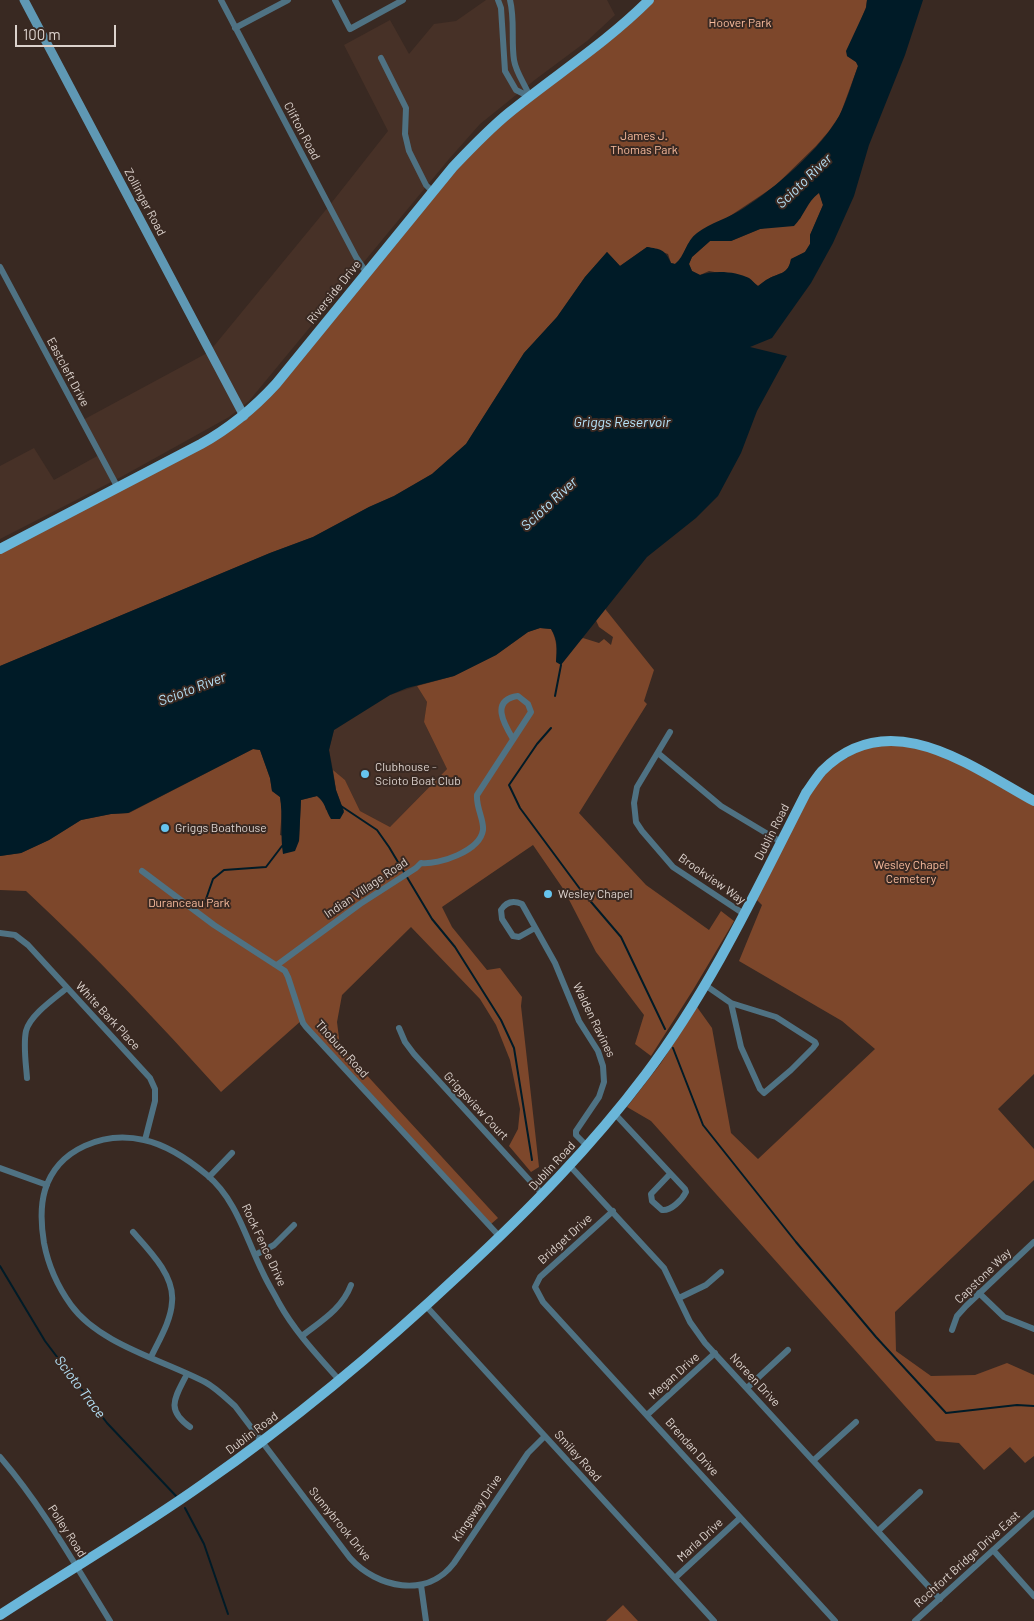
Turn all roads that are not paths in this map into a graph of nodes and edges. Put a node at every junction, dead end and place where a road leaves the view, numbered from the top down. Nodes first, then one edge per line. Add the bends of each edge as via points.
1 (24, 0) edge
2 (221, 0) edge
3 (288, 0) edge
4 (335, 0) edge
5 (403, 0) edge
6 (498, 0) edge
7 (510, 0) edge
8 (650, 0) edge
9 (235, 28) junction
10 (381, 58) dead end
11 (530, 96) junction
12 (433, 192) junction
13 (0, 267) edge
14 (366, 272) junction
15 (244, 416) junction
16 (118, 488) junction
17 (0, 548) edge
18 (670, 732) dead end
19 (513, 739) junction
20 (658, 753) junction
21 (1034, 801) edge
22 (781, 842) junction
23 (142, 871) dead end
24 (744, 914) junction
25 (535, 928) junction
26 (0, 933) edge
27 (277, 965) junction
28 (705, 985) junction
29 (67, 988) junction
30 (731, 1003) junction
31 (399, 1028) dead end
32 (27, 1078) dead end
33 (615, 1114) junction
34 (145, 1140) junction
35 (587, 1146) junction
36 (232, 1153) dead end
37 (570, 1166) junction
38 (0, 1168) edge
39 (670, 1174) junction
40 (209, 1177) junction
41 (47, 1185) junction
42 (543, 1195) junction
43 (613, 1211) junction
44 (294, 1225) dead end
45 (133, 1232) dead end
46 (500, 1237) junction
47 (1034, 1242) edge
48 (254, 1255) junction
49 (721, 1272) dead end
50 (351, 1285) dead end
51 (535, 1287) joint
52 (980, 1293) junction
53 (679, 1298) junction
54 (426, 1306) junction
55 (1034, 1329) edge
56 (952, 1330) dead end
57 (302, 1336) junction
58 (788, 1350) dead end
59 (715, 1353) junction
60 (151, 1357) junction
61 (188, 1374) junction
62 (340, 1381) junction
63 (747, 1388) junction
64 (647, 1415) junction
65 (856, 1422) dead end
66 (190, 1427) dead end
67 (545, 1436) junction
68 (262, 1442) junction
69 (0, 1457) edge
70 (814, 1460) junction
71 (920, 1492) dead end
72 (1034, 1513) edge
73 (740, 1518) junction
74 (878, 1531) junction
75 (993, 1550) junction
76 (76, 1566) junction
77 (675, 1578) junction
78 (421, 1585) junction
79 (1034, 1596) edge
80 (940, 1599) junction
81 (0, 1615) edge
82 (110, 1621) edge
83 (426, 1621) edge
84 (714, 1621) edge
85 (835, 1621) edge
86 (915, 1621) edge

1 - 15 main road, Zollinger Road
2 - 9 street, Clifton Road
3 - 9 street
4 - 5 street via 350,29
6 - 11 street via 505,71 516,90
7 - 11 street via 516,70
8 - 11 main road, Riverside Drive via 604,42
9 - 14 street, Clifton Road
10 - 12 street via 406,108 405,134 409,152
11 - 12 main road, Riverside Drive via 452,167
12 - 14 main road, Riverside Drive
13 - 16 street, Eastcleft Drive
14 - 15 main road, Riverside Drive via 276,384
15 - 16 main road, Riverside Drive via 220,433
16 - 17 main road, Riverside Drive
18 - 20 street, Brookview Way
19 - 19 street, Indian Village Road via 531,712 528,704 518,696 506,701 500,713
19 - 27 street, Indian Village Road via 477,795 483,831 473,846 436,863 421,863
20 - 22 street via 721,806
20 - 24 street, Brookview Way via 637,786 634,803 636,822 672,867
21 - 22 main road, Dublin Road via 952,755 909,742 882,742 852,750 820,773
22 - 24 main road, Dublin Road
23 - 27 street, Thoburn Road via 214,925
24 - 28 main road, Dublin Road
25 - 25 street, Walden Ravines via 522,904 515,901 503,906 501,915 513,936 519,938
25 - 35 street, Walden Ravines via 603,1066 604,1082 600,1097 576,1131
26 - 29 street, White Bark Place via 19,937
27 - 46 street, Thoburn Road via 288,977 306,1027
28 - 30 street
28 - 33 main road, Dublin Road via 648,1072
29 - 32 street via 30,1023 26,1031
29 - 34 street, White Bark Place via 150,1078 155,1089 155,1101
30 - 30 street via 776,1017 816,1044 764,1093 741,1047
31 - 42 street, Griggsview Court via 414,1054
33 - 35 main road, Dublin Road
33 - 39 street
34 - 40 street, Rock Fence Drive via 180,1155
34 - 41 street, Rock Fence Drive via 117,1137 83,1146 66,1159
35 - 37 main road, Dublin Road
36 - 40 street
37 - 42 main road, Dublin Road
37 - 43 street, Noreen Drive
38 - 41 street
39 - 39 street via 651,1194 652,1201 662,1210 668,1210 686,1192
40 - 48 street, Rock Fence Drive via 232,1205
41 - 60 street via 42,1208 46,1249 51,1268 71,1306 93,1328
42 - 46 main road, Dublin Road
43 - 51 street, Bridget Drive via 540,1277
43 - 53 street, Noreen Drive via 664,1268
44 - 48 street via 274,1245
45 - 60 street via 156,1258 171,1287 168,1321
46 - 54 main road, Dublin Road
47 - 52 street, Capstone Way
48 - 57 street, Rock Fence Drive via 281,1306
49 - 53 street via 706,1285
50 - 57 street via 338,1308
51 - 64 street, Brendan Drive via 543,1302
52 - 55 street via 1004,1317
52 - 56 street, Capstone Way via 957,1316
53 - 59 street, Noreen Drive via 690,1322
54 - 62 main road, Dublin Road
54 - 67 street, Smiley Road
57 - 62 street, Rock Fence Drive
58 - 63 street
59 - 63 street, Noreen Drive
59 - 64 street, Megan Drive
60 - 61 street
61 - 66 street via 175,1401 174,1411 179,1420
61 - 68 street via 220,1392
62 - 68 main road, Dublin Road
63 - 70 street, Noreen Drive
64 - 73 street, Brendan Drive
65 - 70 street
67 - 77 street, Smiley Road
67 - 78 street, Kingsway Drive via 528,1453 449,1569 437,1579
68 - 76 main road, Dublin Road via 200,1487
68 - 78 street, Sunnybrook Drive via 359,1568 389,1584
69 - 76 street, Polley Road via 24,1486
70 - 74 street, Noreen Drive
71 - 74 street
72 - 75 street, Rochfort Bridge Drive East
73 - 77 street, Marla Drive
73 - 85 street, Brendan Drive
74 - 80 street, Noreen Drive
75 - 79 street
75 - 80 street, Rochfort Bridge Drive East
76 - 81 main road, Dublin Road
76 - 82 street, Polley Road
77 - 84 street, Smiley Road
78 - 83 street
80 - 86 street, Rochfort Bridge Drive East

